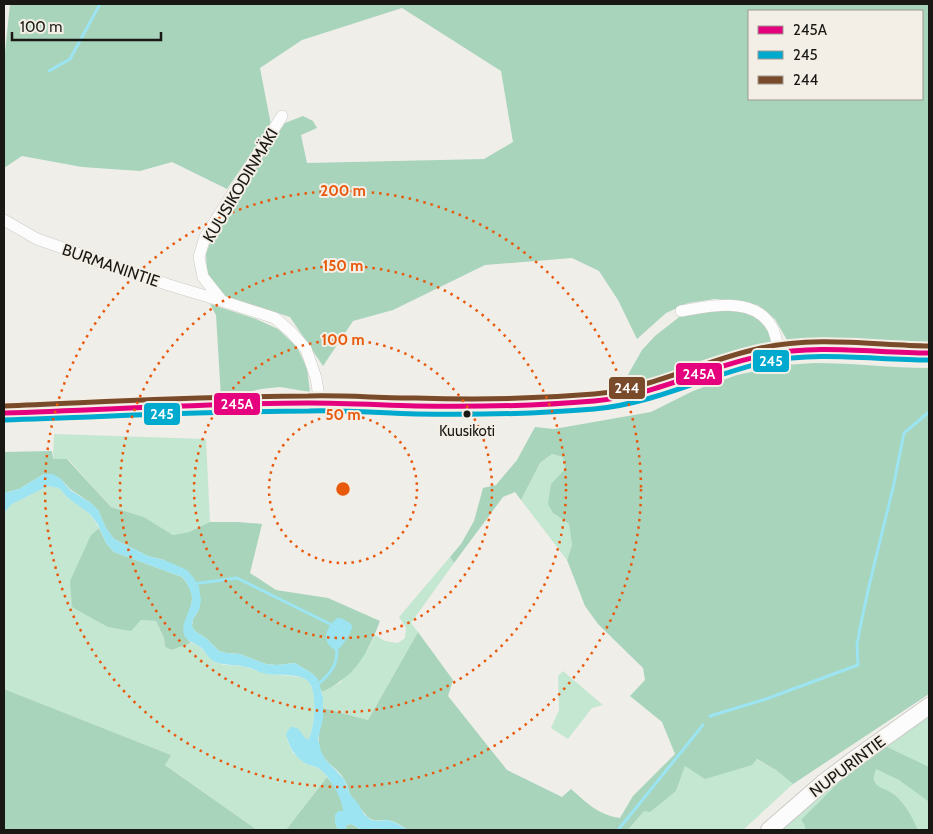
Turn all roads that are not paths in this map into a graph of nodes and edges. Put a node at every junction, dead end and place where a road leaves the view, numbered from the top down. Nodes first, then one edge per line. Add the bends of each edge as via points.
1 (282, 116) dead end
2 (4, 220) edge
3 (222, 301) junction
4 (681, 311) dead end
5 (780, 352) junction
6 (929, 353) edge
7 (320, 404) junction
8 (4, 413) edge
9 (929, 706) edge
10 (769, 830) edge

1 - 3 street, KUUSIKODINMÄKI via 205,237 199,257 203,277
2 - 3 street, BURMANINTIE via 37,239
3 - 7 street via 275,318 292,332 306,349 318,385
4 - 5 street via 713,305 751,308 773,329
5 - 6 street via 842,349
5 - 7 street via 734,362 619,399 456,406
7 - 8 street
9 - 10 street, NUPURINTIE via 823,782

